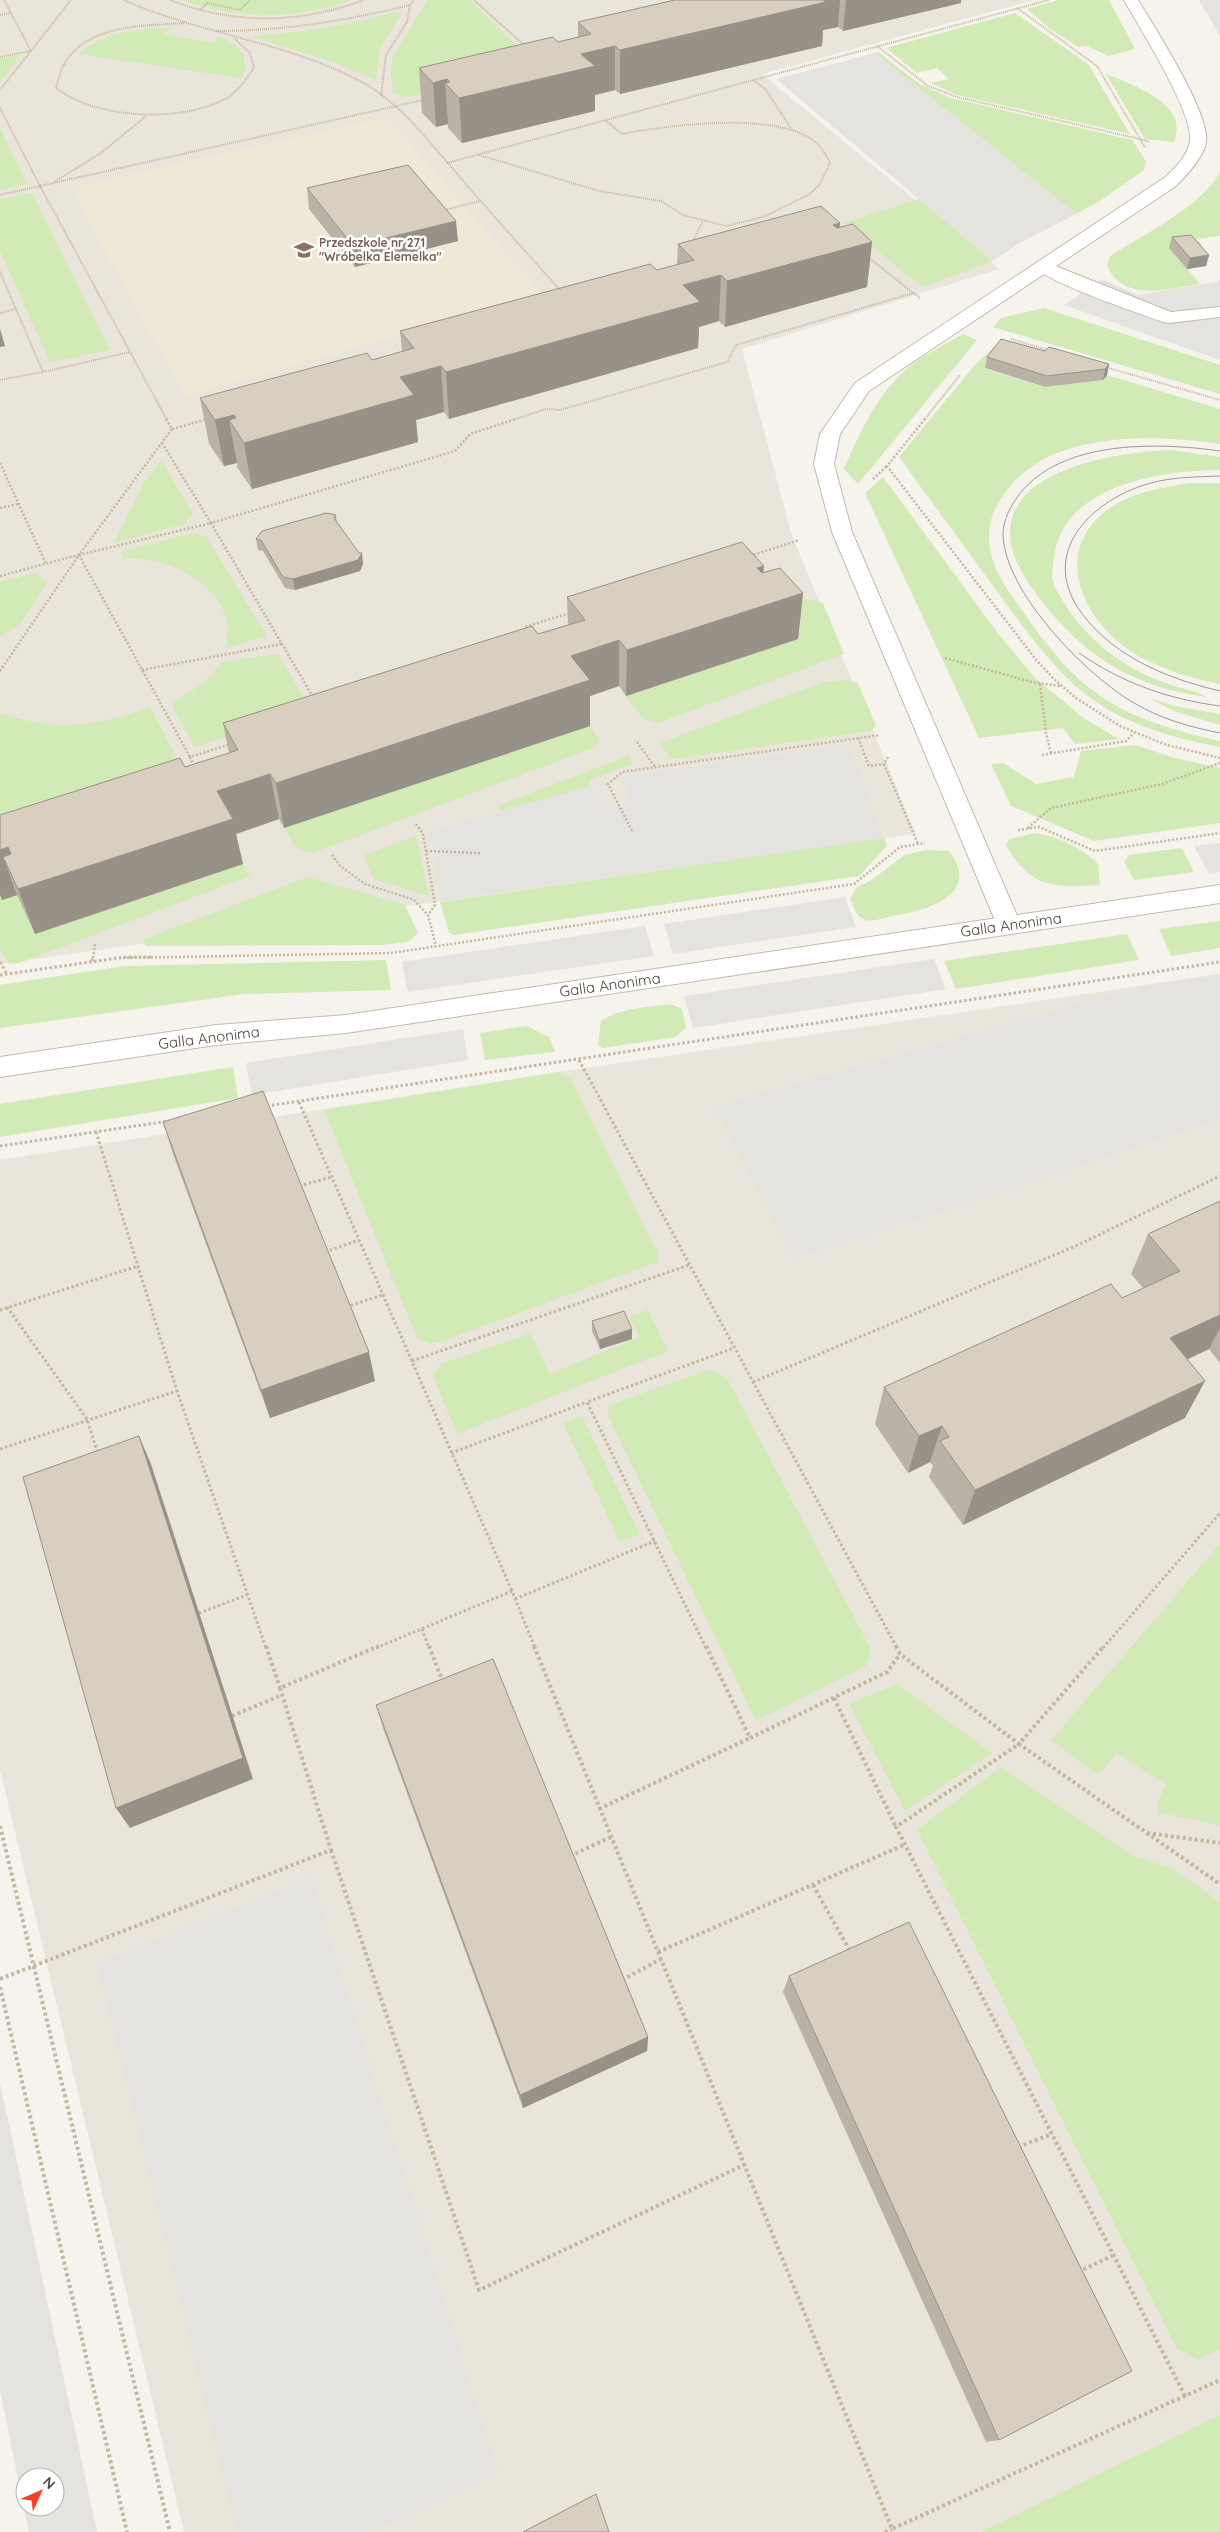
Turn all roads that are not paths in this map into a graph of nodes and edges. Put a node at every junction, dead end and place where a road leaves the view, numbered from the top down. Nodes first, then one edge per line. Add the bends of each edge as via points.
1 (1131, 0) edge
2 (1043, 266) junction
3 (1220, 312) edge
4 (1220, 894) edge
5 (1010, 925) junction
6 (0, 1067) edge

1 - 2 street via 1180,84 1198,142 1183,170 1170,182
2 - 3 street via 1169,318
2 - 5 street via 862,387 830,434 824,464 843,535
4 - 5 street, Galla Anonima
5 - 6 street, Galla Anonima via 346,1024 216,1035

